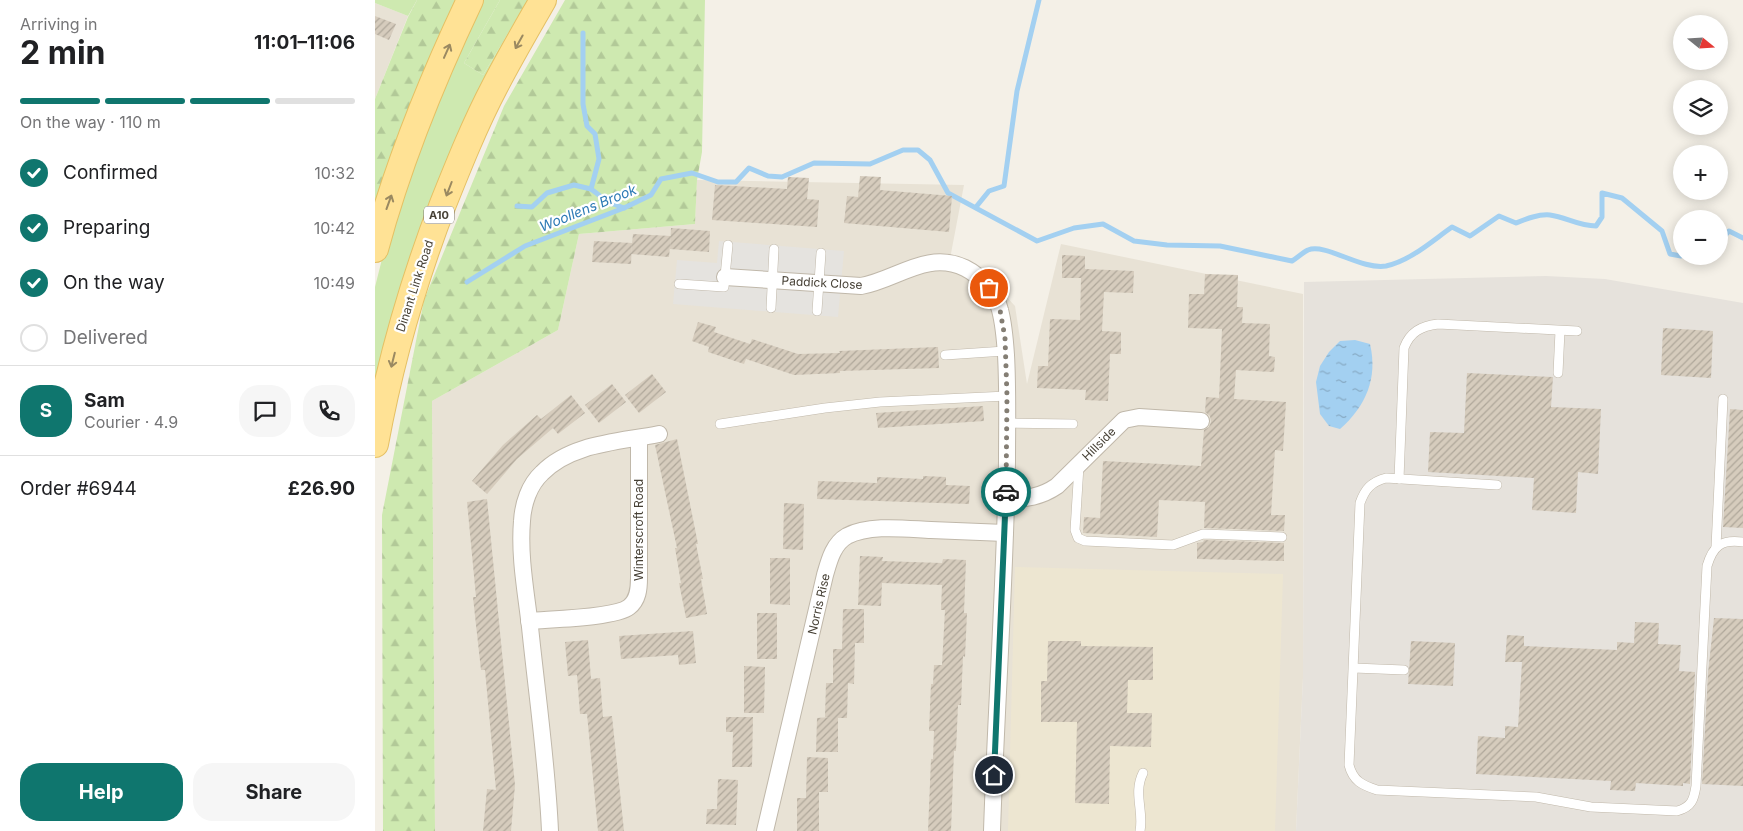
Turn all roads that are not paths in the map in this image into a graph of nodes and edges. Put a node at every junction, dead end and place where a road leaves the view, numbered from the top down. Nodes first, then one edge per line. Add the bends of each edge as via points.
1 (470, 0) edge
2 (543, 0) edge
3 (728, 245) dead end
4 (375, 249) edge
5 (774, 249) dead end
6 (821, 252) dead end
7 (725, 277) junction
8 (772, 281) junction
9 (679, 284) dead end
10 (819, 284) junction
11 (771, 308) dead end
12 (817, 312) dead end
13 (1559, 331) junction
14 (1577, 331) dead end
15 (1005, 352) junction
16 (945, 355) dead end
17 (1559, 374) dead end
18 (1007, 396) junction
19 (1723, 399) dead end
20 (1201, 422) dead end
21 (1007, 423) junction
22 (720, 424) dead end
23 (1073, 424) dead end
24 (659, 434) dead end
25 (639, 438) junction
26 (375, 444) edge
27 (1079, 463) junction
28 (1399, 479) junction
29 (1497, 485) dead end
30 (1006, 499) junction
31 (1005, 533) junction
32 (1282, 537) dead end
33 (1743, 542) edge
34 (1716, 547) junction
35 (529, 621) junction
36 (1354, 668) junction
37 (1404, 670) dead end
38 (1143, 774) dead end
39 (550, 831) edge
40 (765, 831) edge
41 (991, 831) edge
42 (1140, 831) edge

4 -> 1 main road via 383,218 439,67
2 -> 26 main road, Dinant Link Road / A10 via 494,87 457,168 430,239 398,341
3 - 7 lane
5 - 8 lane
6 - 10 lane
7 - 8 street, Paddick Close
7 - 9 lane via 724,287
8 - 10 street, Paddick Close
8 - 11 lane
10 - 12 lane
10 - 15 street, Paddick Close via 861,286 924,263 940,262 964,268 995,296
13 - 14 lane
13 - 17 lane
13 - 28 lane via 1438,324 1422,328 1408,338 1404,348
15 - 16 lane
15 - 18 street, Paddick Close
18 - 21 street, Paddick Close
18 - 22 lane via 880,402
19 - 34 lane
20 - 27 street, Hillside via 1124,420
21 - 23 lane
21 - 30 street, Paddick Close
24 - 25 street
25 - 35 street via 564,456 549,466 534,483 524,507 521,539
25 - 35 street, Winterscroft Road via 639,578 633,603 614,614
27 - 30 street, Hillside via 1057,486 1042,495 1021,500
27 - 32 lane via 1075,530 1078,538 1085,541 1173,545 1203,534
28 - 29 lane
28 - 36 lane via 1377,480 1364,492 1361,503
30 - 31 street, Paddick Close
31 - 40 street, Norris Rise via 873,530 847,536 838,544 825,575
31 - 41 street, Paddick Close
33 - 34 lane via 1724,542
34 - 36 lane via 1707,566 1696,786 1692,803 1685,809 1591,807 1536,797 1368,787 1351,775 1349,765
35 - 39 street
36 - 37 lane
38 - 42 lane via 1138,792

